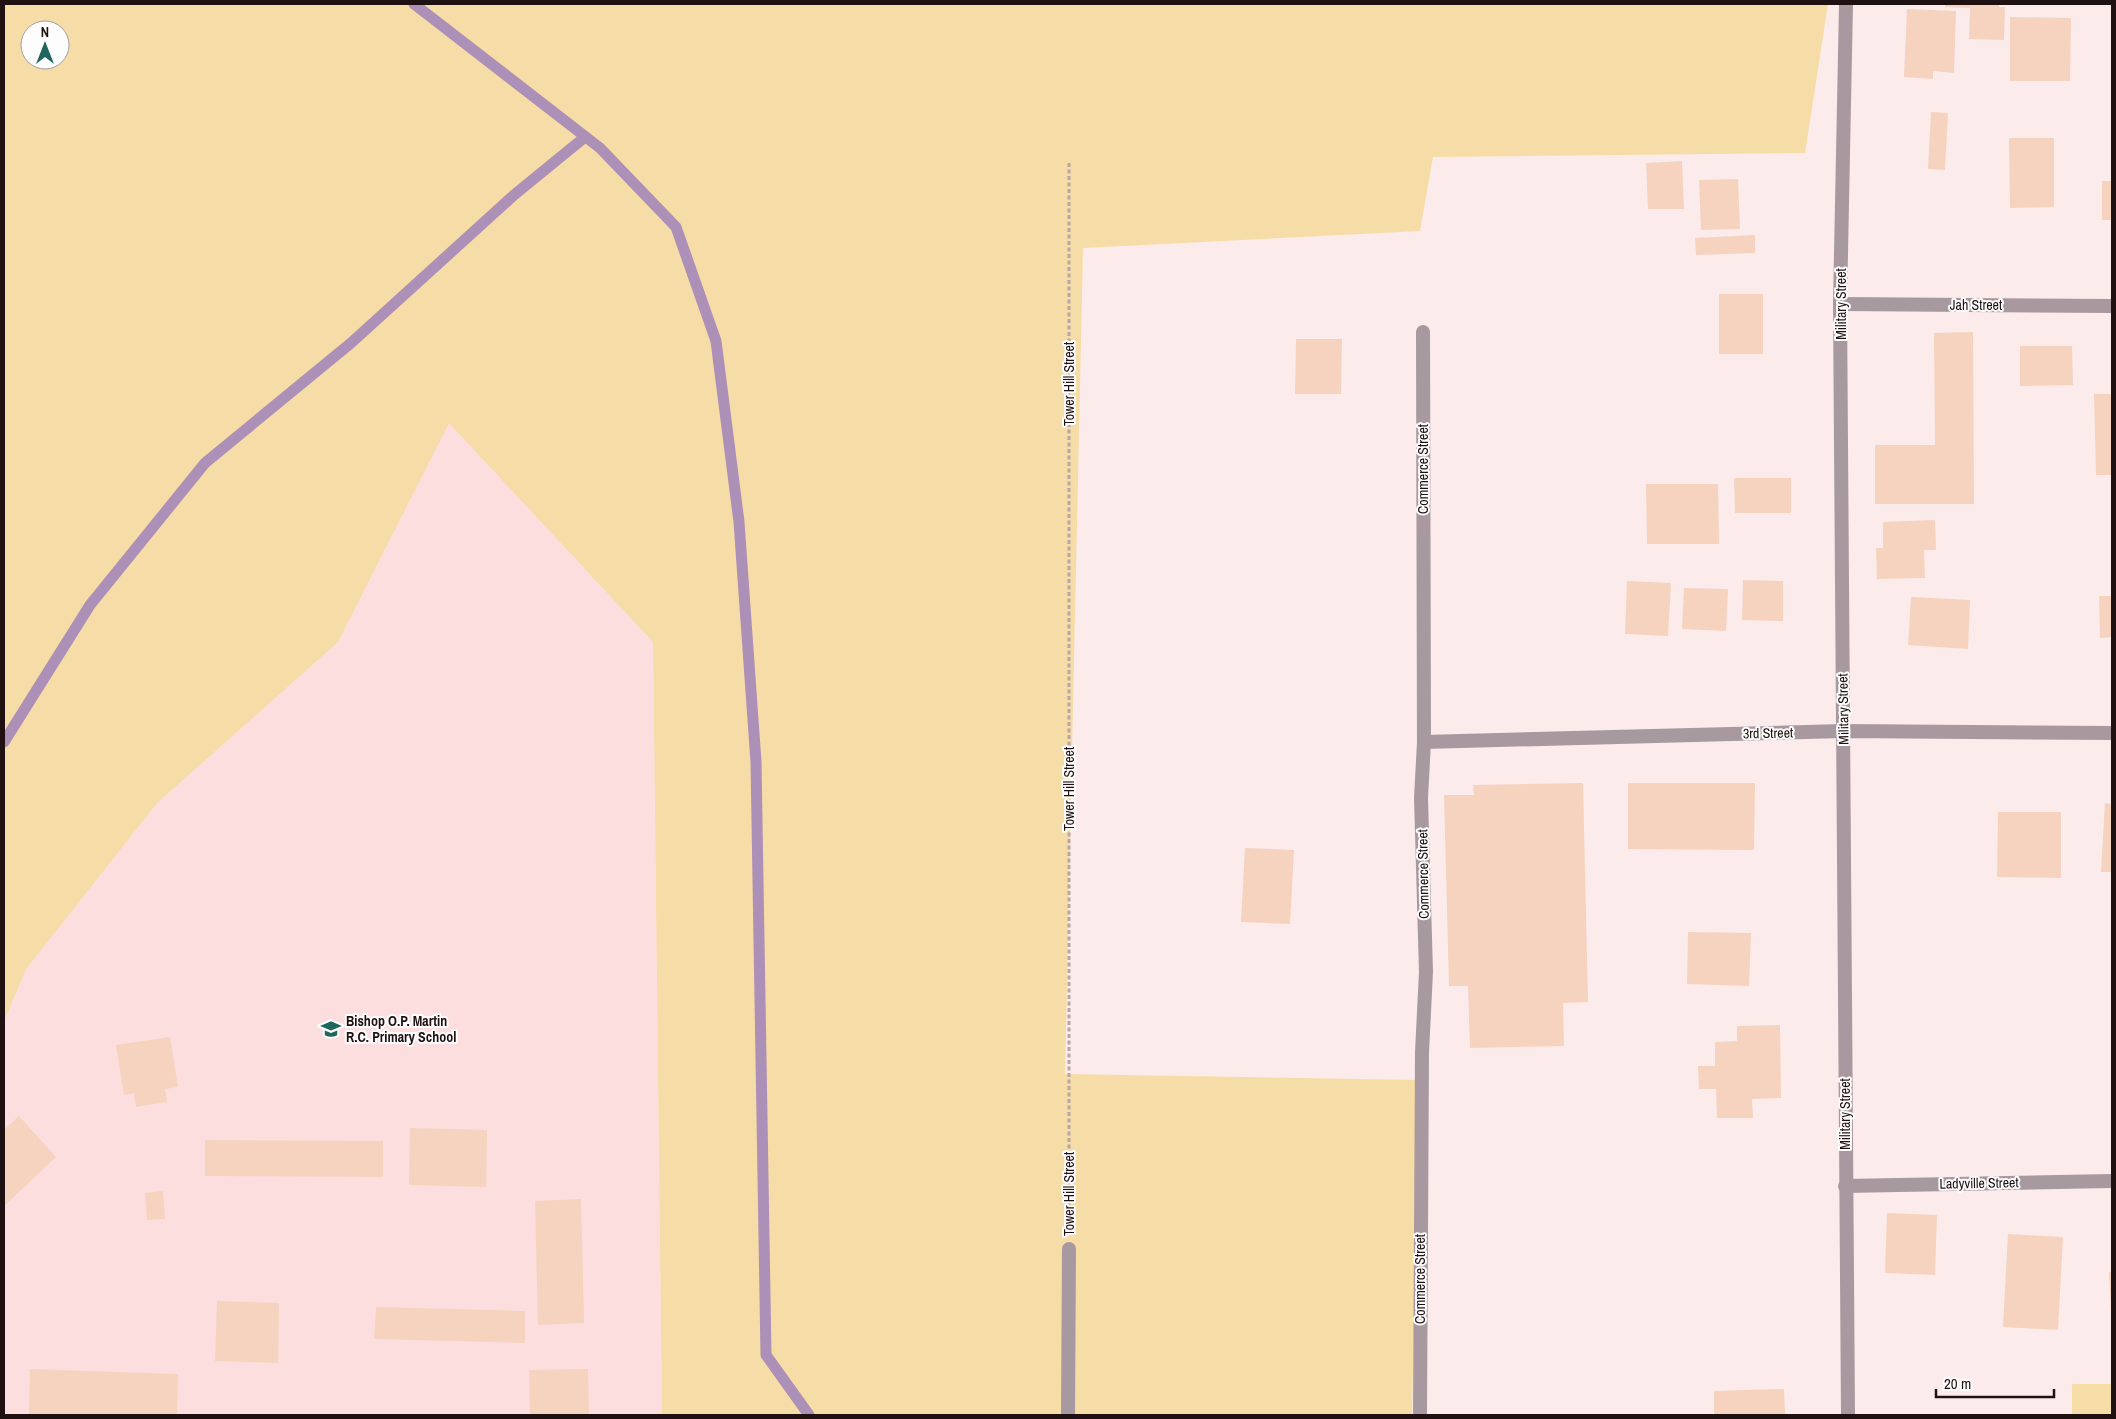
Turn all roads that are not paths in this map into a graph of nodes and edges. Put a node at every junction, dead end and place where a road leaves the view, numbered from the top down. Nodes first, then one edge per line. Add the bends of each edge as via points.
1 (1846, 4) edge
2 (1840, 304) junction
3 (2112, 306) edge
4 (1423, 332) dead end
5 (1843, 731) junction
6 (2112, 733) edge
7 (1424, 742) junction
8 (2112, 1181) edge
9 (1846, 1186) junction
10 (1068, 1249) road end
11 (1068, 1415) edge
12 (1420, 1415) edge
13 (1848, 1415) edge

1 - 2 street, Military Street
2 - 3 street, Jah Street
2 - 5 street, Military Street
4 - 7 street, Commerce Street
5 - 6 street, 3rd Street
5 - 7 street, 3rd Street
5 - 9 street, Military Street
7 - 12 street, Commerce Street via 1421,798 1426,972
8 - 9 street, Ladyville Street
9 - 13 street, Military Street
10 - 11 street, Tower Hill Street

